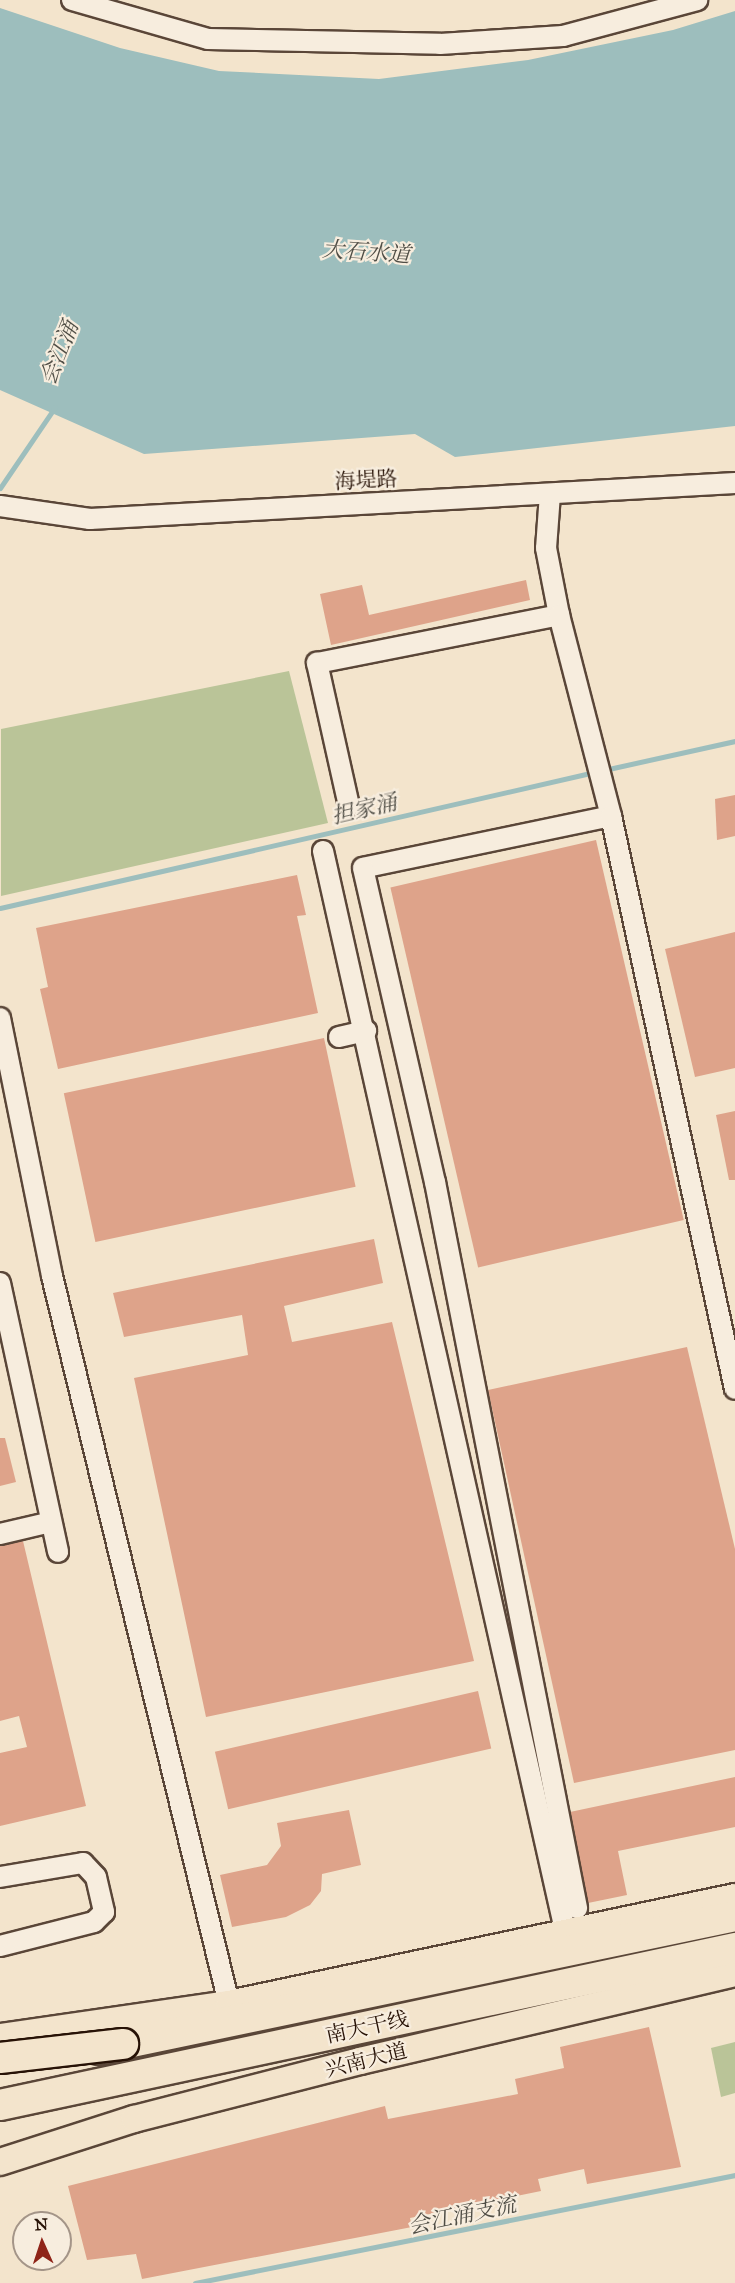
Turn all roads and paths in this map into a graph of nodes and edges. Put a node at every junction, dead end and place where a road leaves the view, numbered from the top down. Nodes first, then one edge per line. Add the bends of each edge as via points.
1 (72, 0) edge
2 (697, 0) edge
3 (735, 483) edge
4 (550, 494) junction
5 (0, 506) edge
6 (559, 615) junction
7 (349, 806) dead end
8 (611, 816) junction
9 (323, 851) dead end
10 (0, 1018) edge
11 (366, 1030) junction
12 (339, 1036) dead end
13 (0, 1283) edge
14 (735, 1389) edge
15 (51, 1522) junction
16 (0, 1534) edge
17 (58, 1552) dead end
18 (0, 1877) edge
19 (735, 1897) edge
20 (577, 1908) dead end
21 (735, 1916) edge
22 (566, 1935) junction
23 (0, 1946) edge
24 (735, 1948) edge
25 (735, 1973) edge
26 (230, 2004) junction
27 (0, 2037) edge
28 (123, 2044) junction
29 (0, 2058) edge
30 (0, 2063) edge
31 (0, 2072) edge
32 (0, 2105) edge
33 (0, 2162) edge

1 - 2 street via 208,39 440,44 563,36
3 - 4 street, 海堤路
4 - 5 street, 海堤路 via 90,519
4 - 6 street via 546,548
6 - 7 street via 317,663
6 - 8 street
8 - 14 street
8 - 20 street via 363,868 435,1182
9 - 11 street
10 - 26 street via 55,1287
11 - 12 street
11 - 22 street
13 - 15 street
15 - 16 street
15 - 17 street
18 - 23 street via 83,1863 96,1877 104,1912 94,1922
19 - 22 main road
21 - 28 highway, 南大干线
22 - 26 main road
24 - 32 highway, 南大干线
25 - 33 main road, 兴南大道 via 135,2119
26 - 27 main road
26 - 30 main road via 105,2043
28 - 29 highway, bridge
28 - 31 highway, 南大干线, bridge

